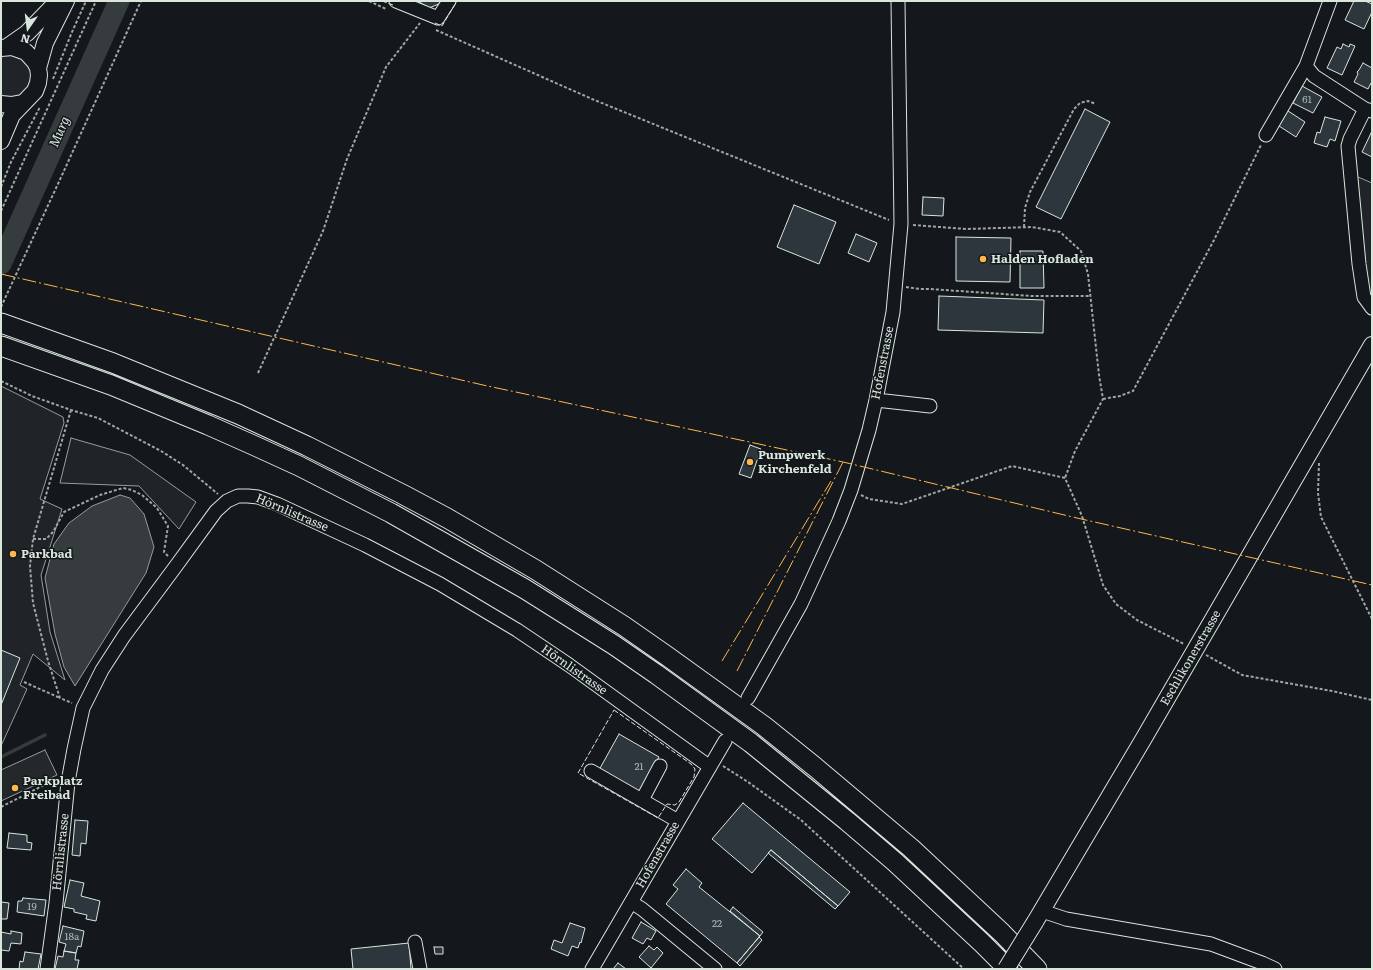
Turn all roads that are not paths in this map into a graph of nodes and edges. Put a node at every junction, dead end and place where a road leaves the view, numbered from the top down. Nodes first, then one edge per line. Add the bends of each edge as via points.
1 (58, 1) edge
2 (66, 1) edge
3 (449, 1) edge
4 (898, 1) edge
5 (1330, 1) edge
6 (393, 6) edge
7 (4, 47) edge
8 (1306, 66) junction
9 (38, 68) junction
10 (22, 103) junction
11 (1, 104) edge
12 (1369, 110) edge
13 (1266, 135) road end
14 (1, 140) edge
15 (1372, 308) edge
16 (1, 323) edge
17 (1372, 345) edge
18 (1, 346) edge
19 (876, 400) junction
20 (930, 406) dead end
21 (748, 698) dead end
22 (725, 741) dead end
23 (712, 763) junction
24 (660, 766) dead end
25 (591, 770) dead end
26 (642, 800) junction
27 (678, 820) junction
28 (631, 902) junction
29 (1038, 916) junction
30 (415, 942) dead end
31 (47, 969) edge
32 (420, 969) edge
33 (592, 969) edge
34 (715, 969) edge
35 (1007, 969) edge
36 (1037, 969) edge
37 (1275, 969) edge

1 - 7 main road via 27,33
2 - 9 main road via 45,43
3 - 6 street via 438,18
4 - 19 street, Hofenstrasse via 901,224 893,312
5 - 8 street
7 - 9 main road via 26,52 34,59
8 - 12 street via 1314,76
8 - 13 street
9 - 10 main road via 39,80 36,89
10 - 11 main road
10 - 14 main road via 10,119
12 - 15 street via 1348,146 1358,264 1364,297
16 - 36 highway via 140,374 265,427 402,494 536,570 624,626 717,691 804,758 911,848
17 - 29 main road, Eschlikonerstrasse
18 - 35 highway via 152,402 266,451 391,513 525,589 638,662 751,743 895,862 966,927
19 - 20 street
19 - 21 street, Hofenstrasse via 851,490 827,550 801,604
22 - 23 street, Hofenstrasse
23 - 27 street, Hofenstrasse
23 - 31 street, Hörnlistrasse via 517,630 440,584 278,504 258,497 238,496 227,501 216,511 124,636 102,670 83,708 68,782
24 - 26 street
25 - 26 street
26 - 27 street
27 - 28 street, Hofenstrasse
28 - 33 street, Hofenstrasse
28 - 34 street
29 - 35 main road, Eschlikonerstrasse, bridge
29 - 37 street via 1211,944
30 - 32 street

